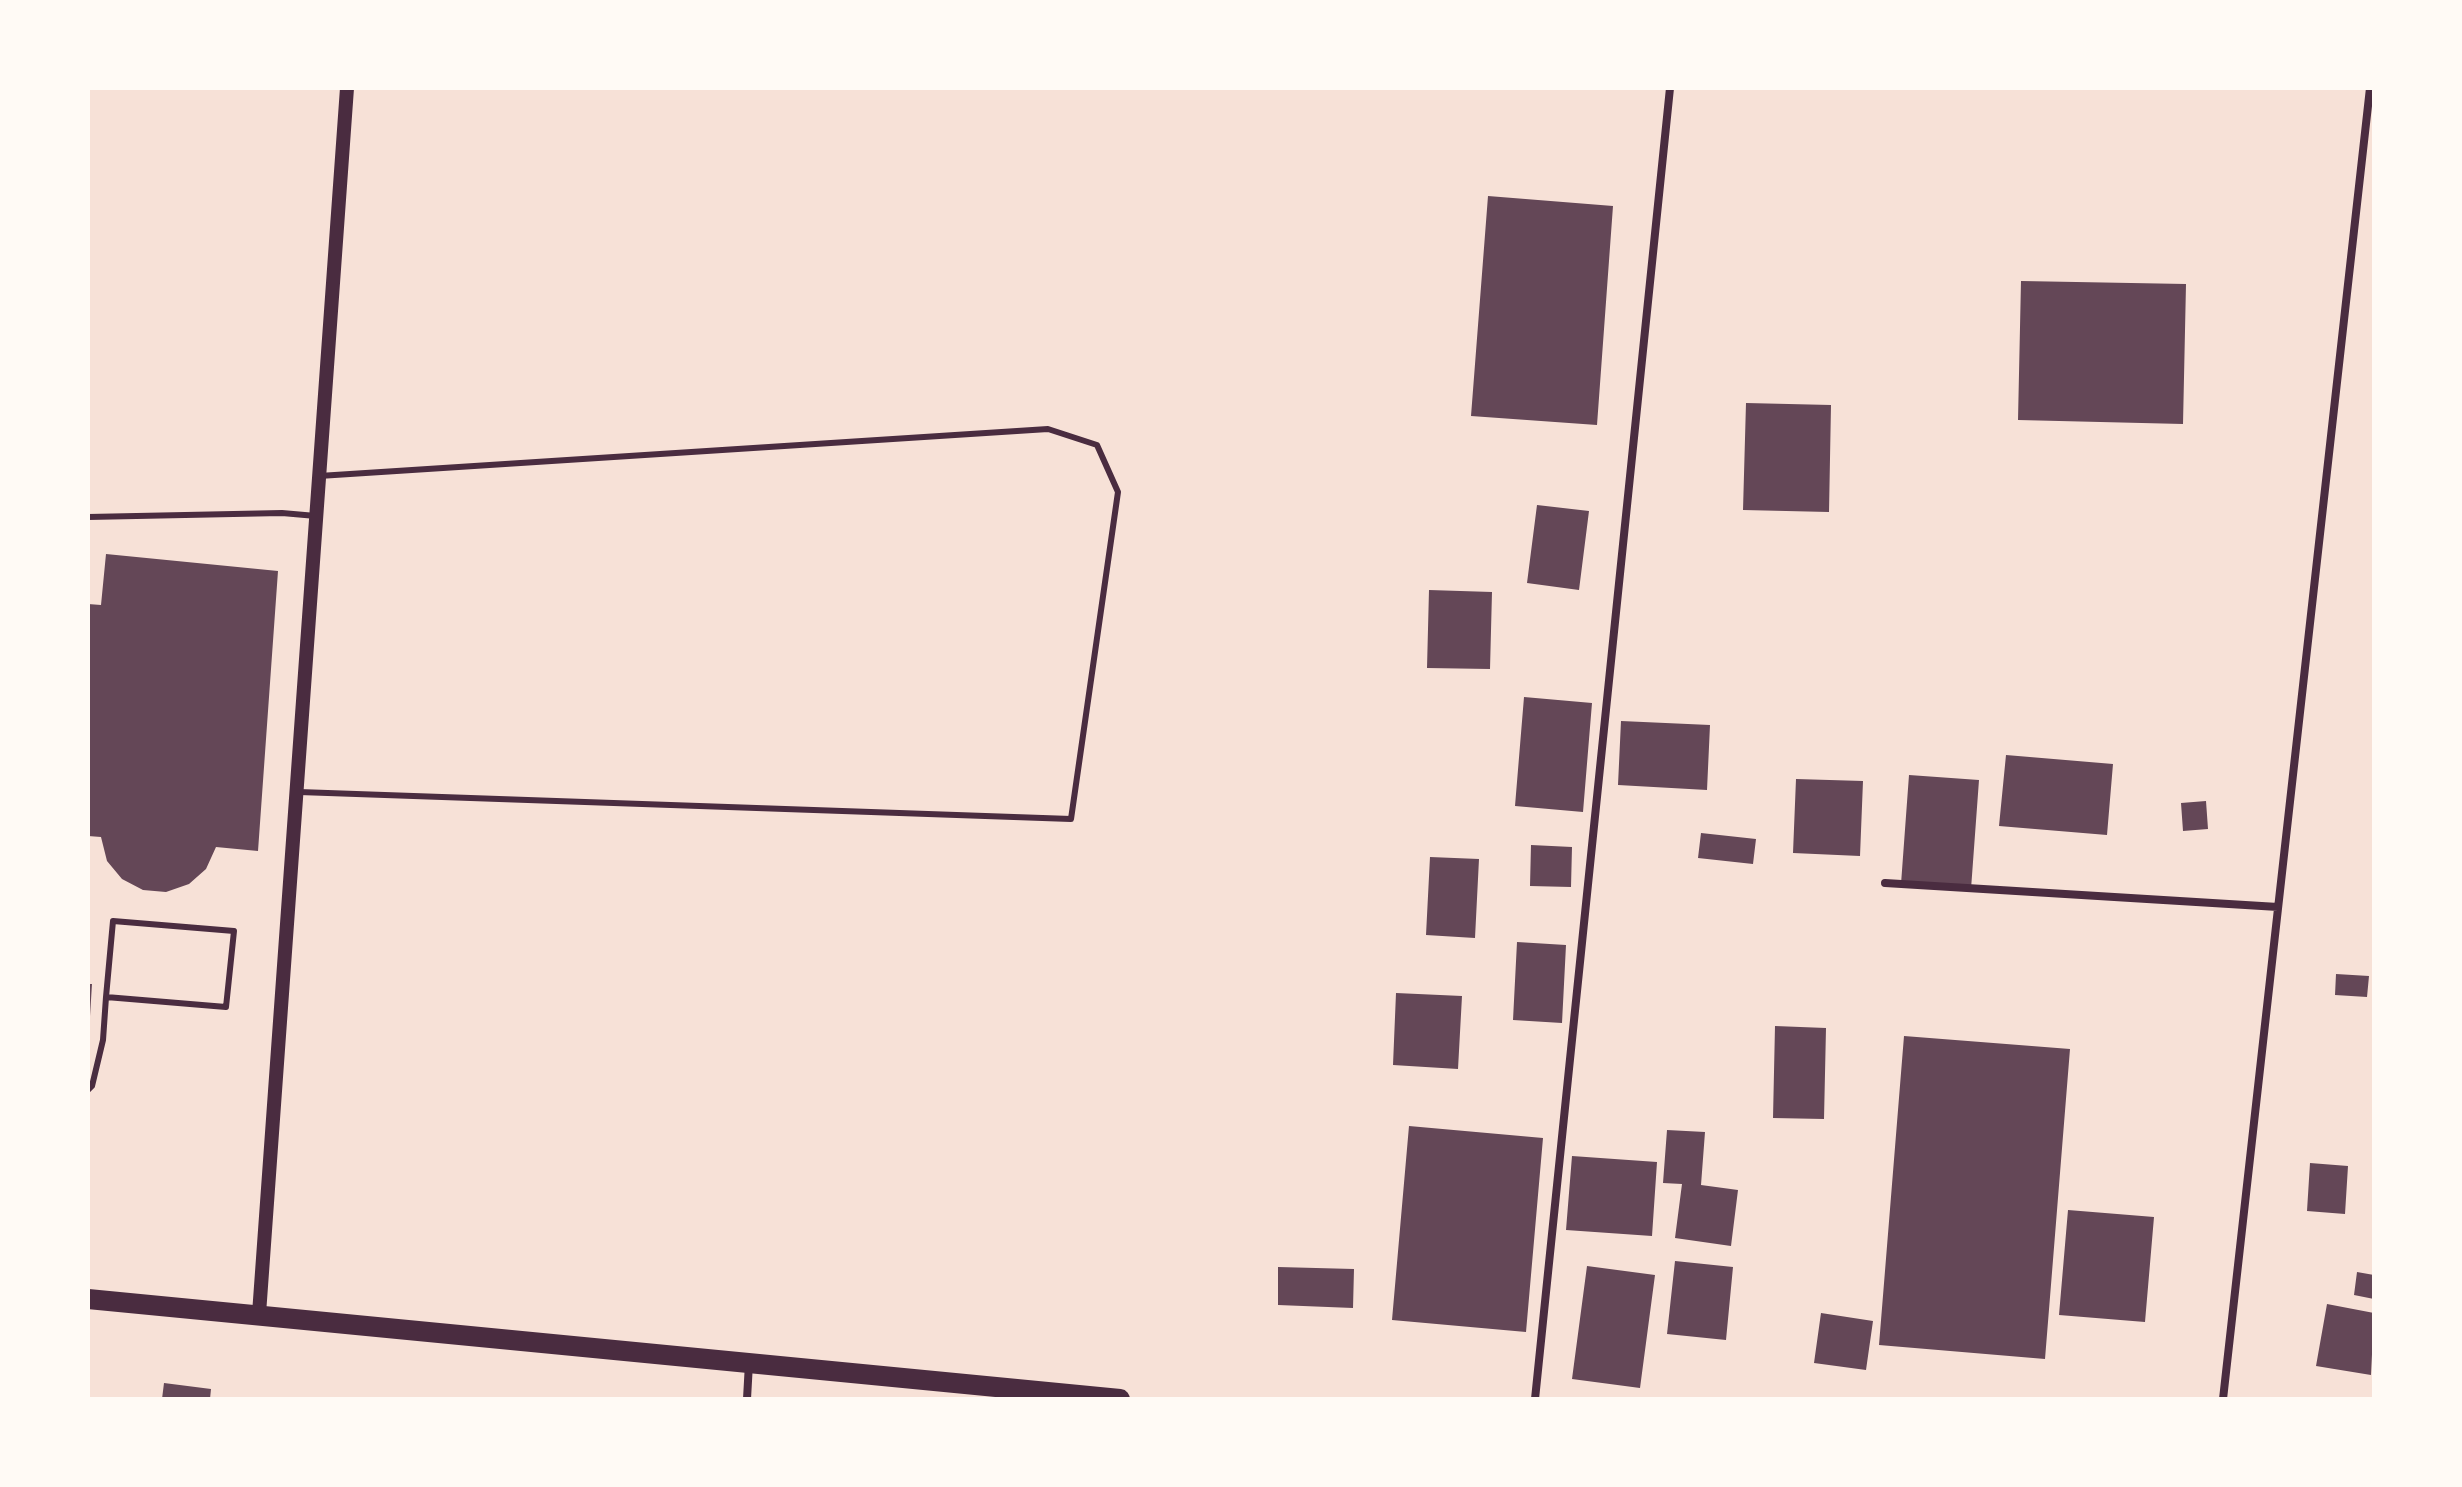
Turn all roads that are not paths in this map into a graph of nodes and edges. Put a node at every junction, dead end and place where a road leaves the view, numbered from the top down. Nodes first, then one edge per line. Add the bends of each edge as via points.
1 (347, 88) edge
2 (1670, 88) edge
3 (2370, 88) edge
4 (319, 476) junction
5 (317, 516) junction
6 (88, 517) edge
7 (297, 792) junction
8 (1885, 883) dead end
9 (2278, 907) junction
10 (106, 997) junction
11 (88, 1090) edge
12 (88, 1299) edge
13 (259, 1314) junction
14 (749, 1362) junction
15 (747, 1399) edge
16 (1120, 1399) edge
17 (1535, 1399) edge
18 (2223, 1399) edge

1 - 4 street
2 - 17 street
3 - 9 street
4 - 5 street
4 - 7 lane via 1048,429 1097,445 1118,492 1071,819
5 - 6 lane
5 - 7 street
7 - 13 street
8 - 9 street
9 - 18 street
10 - 10 lane via 226,1007 234,931 113,921
10 - 11 lane via 103,1040
12 - 13 main road
13 - 14 main road
14 - 15 street
14 - 16 main road

